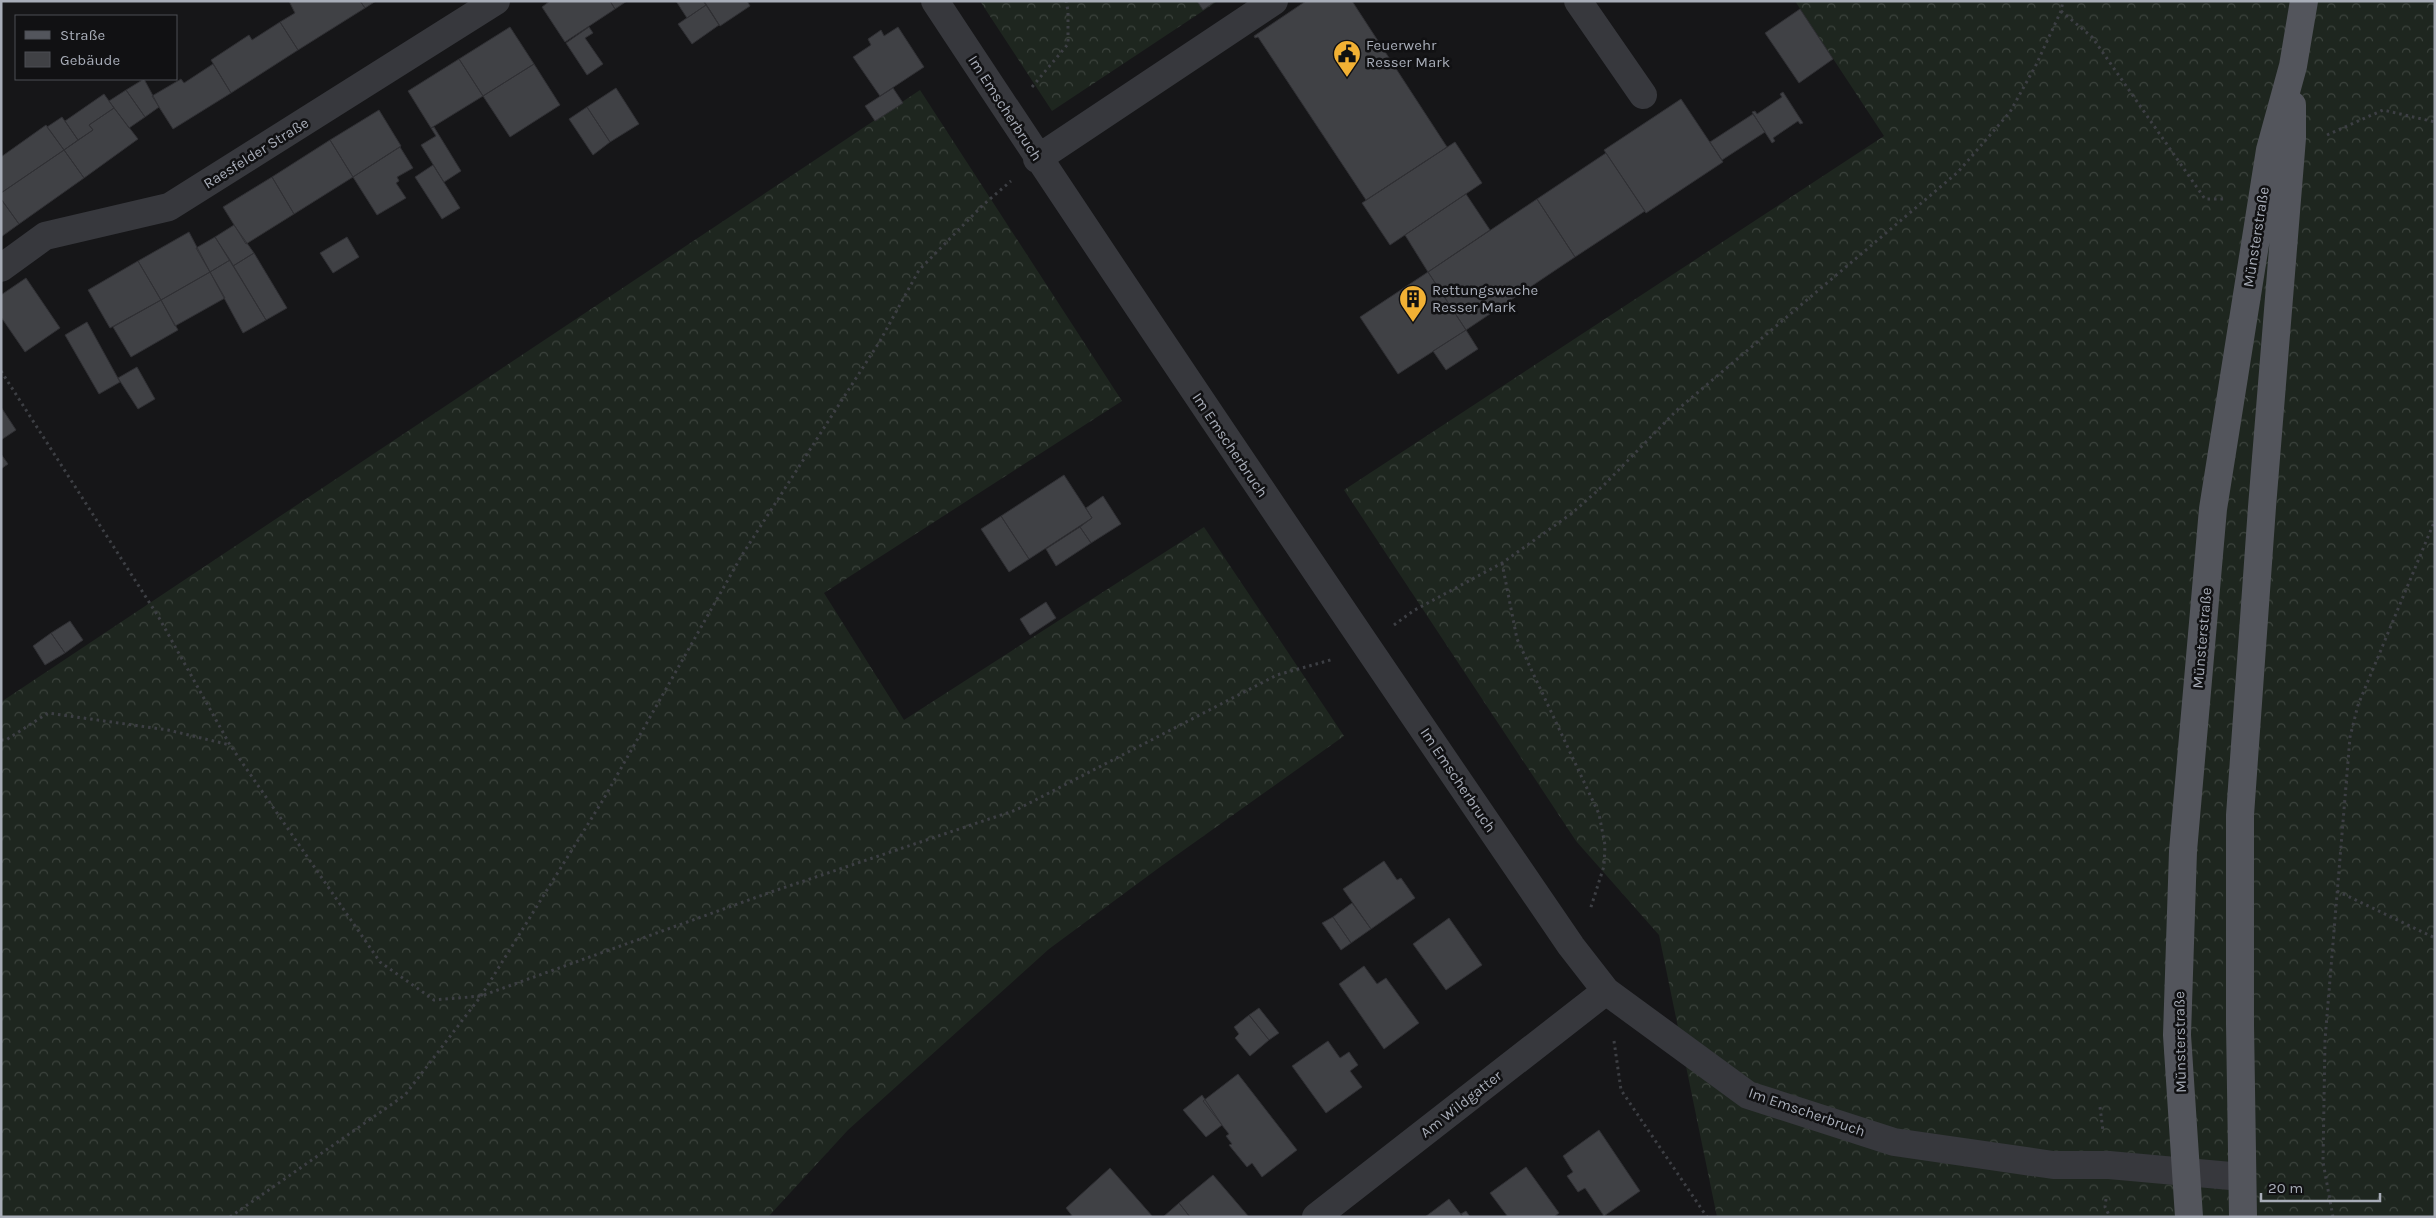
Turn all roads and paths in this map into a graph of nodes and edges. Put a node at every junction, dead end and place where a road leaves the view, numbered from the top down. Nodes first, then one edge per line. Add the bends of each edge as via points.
1 (496, 1) edge
2 (935, 1) edge
3 (1066, 1) edge
4 (1274, 1) edge
5 (1578, 1) edge
6 (2063, 1) edge
7 (2304, 1) edge
8 (2061, 11) junction
9 (2293, 66) junction
10 (1643, 95) dead end
11 (1009, 114) junction
12 (2435, 122) edge
13 (2292, 138) junction
14 (1037, 159) junction
15 (2234, 199) dead end
16 (1, 268) edge
17 (1, 371) edge
18 (2435, 520) edge
19 (1502, 564) junction
20 (1365, 645) junction
21 (1, 740) edge
22 (230, 746) junction
23 (2337, 891) junction
24 (2435, 938) edge
25 (1571, 946) junction
26 (1606, 991) junction
27 (481, 996) junction
28 (2185, 1173) junction
29 (2242, 1177) junction
30 (230, 1217) edge
31 (1316, 1217) edge
32 (1707, 1217) edge
33 (2189, 1217) edge
34 (2243, 1217) edge
35 (2333, 1217) edge

1 - 16 street, Raesfelder Straße via 170,207 45,236
2 - 11 street, Im Emscherbruch
3 - 11 path via 1068,44
4 - 14 street
5 - 10 street
6 - 8 path
7 - 9 main road, Münsterstraße
8 - 15 path via 2092,37 2205,199
8 - 19 path via 2010,112 1958,172 1677,410 1572,514
9 - 13 main road, Münsterstraße
9 - 28 main road, Münsterstraße via 2270,150 2214,509 2183,851 2177,1035
11 - 14 street, Im Emscherbruch
12 - 13 path via 2383,110 2322,137
13 - 29 main road, Münsterstraße via 2240,815
14 - 20 street, Im Emscherbruch
14 - 27 path via 983,205 919,270 880,340 742,555 603,800
17 - 22 path via 158,616
18 - 23 path via 2356,714 2350,738
19 - 20 path via 1413,611
19 - 25 path via 1517,639 1599,814 1606,844 1604,866 1593,903
20 - 25 street, Im Emscherbruch
20 - 27 path via 1323,663 1277,675 1016,810 771,892
21 - 22 path via 48,713 168,730
22 - 27 path via 380,962 434,1000
23 - 24 path
23 - 35 path via 2324,1059 2323,1162
25 - 26 street, Im Emscherbruch
26 - 28 street, Im Emscherbruch via 1748,1095 1894,1142 2053,1165 2109,1165
26 - 31 street, Am Wildgatter
26 - 32 path via 1622,1090
27 - 30 path via 405,1095
28 - 29 street, Im Emscherbruch
28 - 33 main road, Münsterstraße
29 - 34 main road, Münsterstraße

